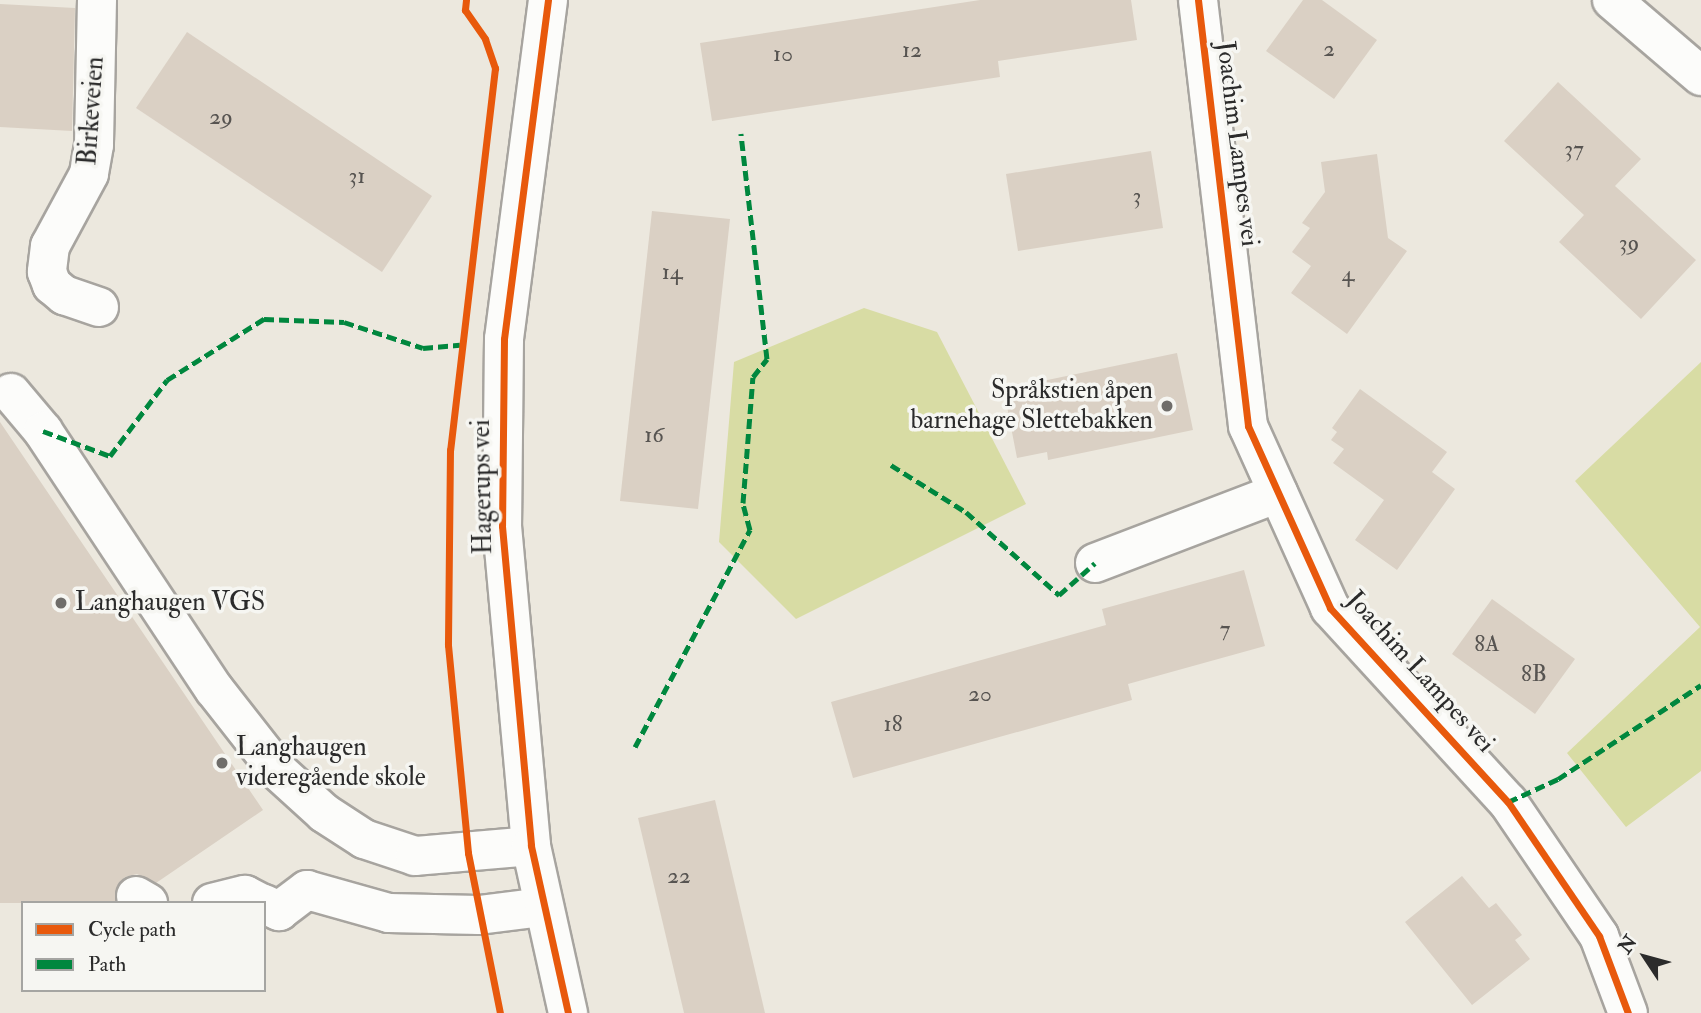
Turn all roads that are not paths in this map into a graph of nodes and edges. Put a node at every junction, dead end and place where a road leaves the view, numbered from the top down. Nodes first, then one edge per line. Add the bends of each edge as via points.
1 (97, 0) edge
2 (548, 0) edge
3 (1198, 0) edge
4 (1612, 0) edge
5 (1701, 76) edge
6 (99, 307) dead end
7 (11, 393) dead end
8 (1278, 493) junction
9 (1095, 563) dead end
10 (531, 846) junction
11 (220, 901) edge
12 (258, 901) edge
13 (266, 904) edge
14 (542, 907) junction
15 (568, 1013) edge
16 (1628, 1013) edge

1 - 6 street, Birkeveien via 94,145 89,174 50,246 47,272 52,285 64,295
2 - 10 street, Hagerups vei via 504,339 502,526
3 - 8 street, Joachim Lampes vei via 1248,426
4 - 5 street
7 - 10 street via 43,431 214,689 279,772 324,813 364,839 415,856
8 - 9 street
8 - 16 street, Joachim Lampes vei via 1331,608 1508,802 1599,936
10 - 14 street, Hagerups vei
11 - 12 street via 245,895
13 - 14 street via 279,911 307,890 389,913 479,915
14 - 15 street, Hagerups vei

